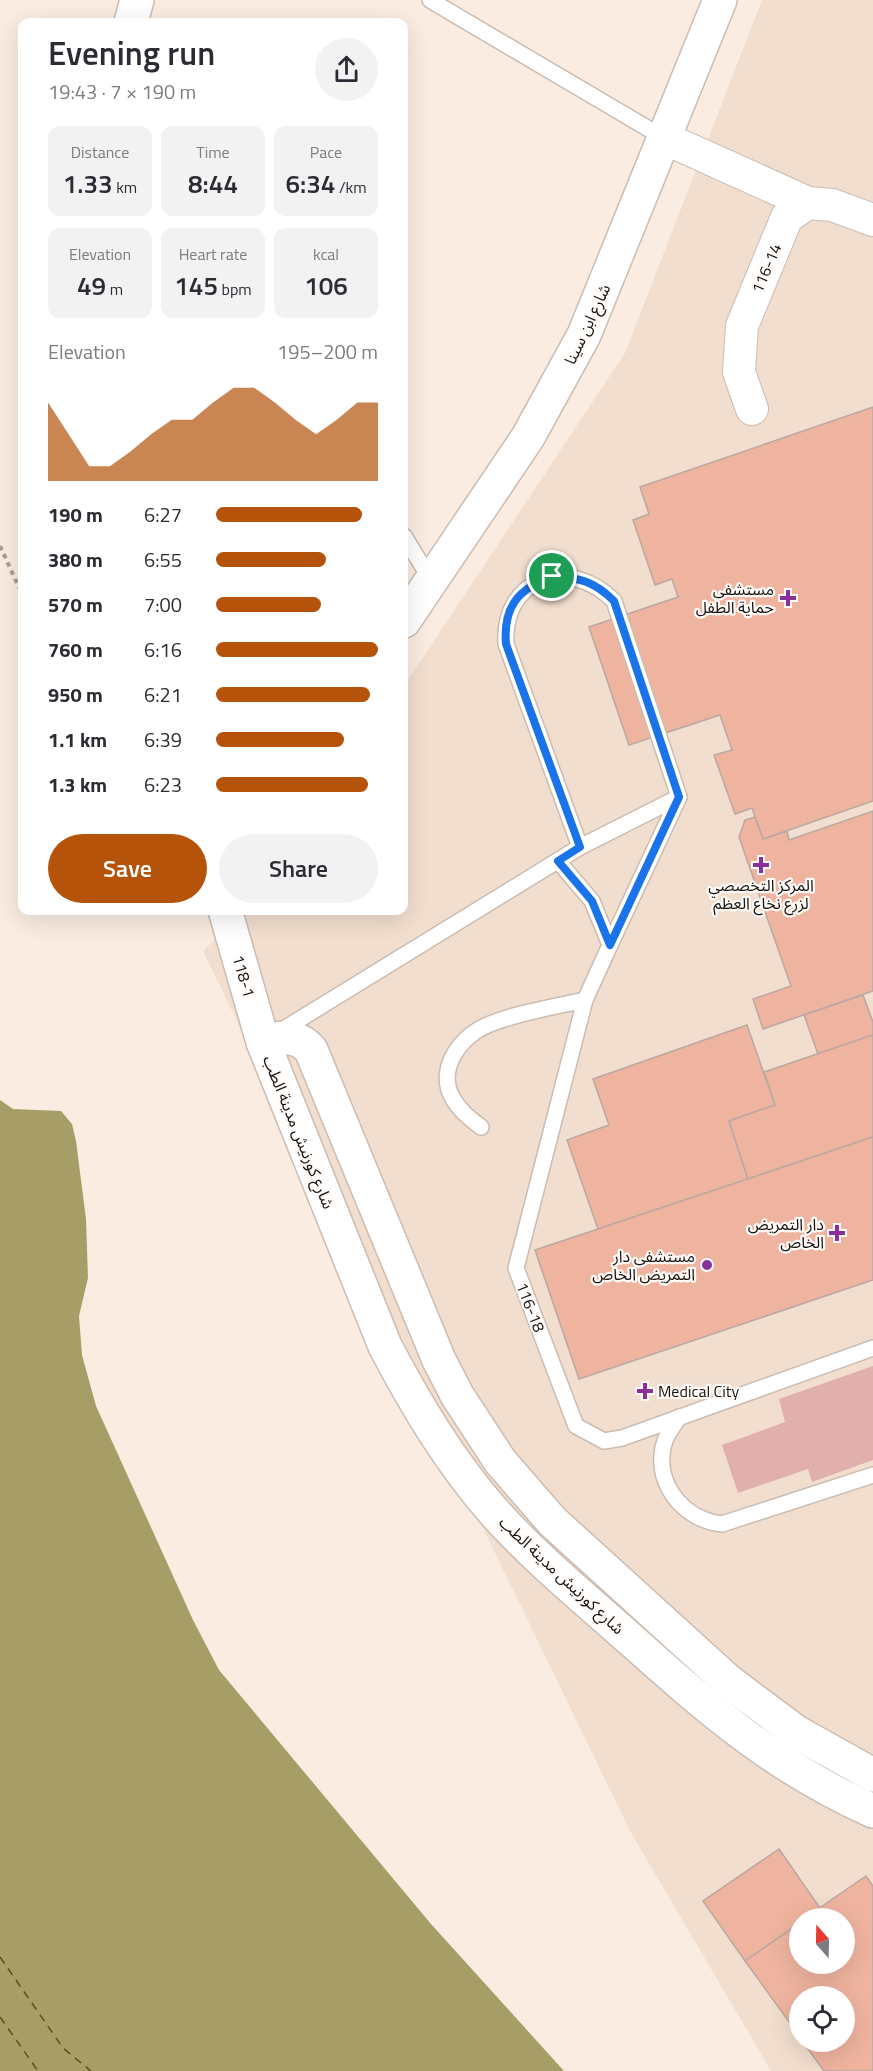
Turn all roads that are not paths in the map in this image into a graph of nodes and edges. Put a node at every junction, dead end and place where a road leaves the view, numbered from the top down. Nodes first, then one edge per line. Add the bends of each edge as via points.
1 (137, 0) edge
2 (430, 0) edge
3 (720, 0) edge
4 (132, 18) edge
5 (664, 138) junction
6 (808, 204) junction
7 (873, 220) edge
8 (752, 409) dead end
9 (408, 542) edge
10 (432, 580) junction
11 (408, 615) edge
12 (679, 797) junction
13 (580, 847) junction
14 (558, 861) junction
15 (226, 915) edge
16 (610, 945) junction
17 (585, 1000) junction
18 (263, 1042) junction
19 (481, 1127) dead end
20 (873, 1348) edge
21 (679, 1417) junction
22 (873, 1475) edge
23 (873, 1775) edge
24 (873, 1811) edge

1 - 4 street
2 - 5 lane
3 - 5 street, شارع ابن سينا
5 - 6 street
5 - 10 street, شارع ابن سينا via 608,281 558,387
6 - 7 street via 832,205
6 - 8 street, 116-14 via 787,217 742,326 739,372
9 - 10 lane
10 - 11 street, شارع ابن سينا
12 - 13 lane
12 - 13 lane via 614,601 599,586 576,578 552,576 533,583 514,601 504,623 506,644
12 - 16 lane, 116-18
13 - 14 lane
14 - 16 lane via 592,901
14 - 18 lane
15 - 18 street, 118-1
16 - 17 lane, 116-18
17 - 19 lane via 490,1024 455,1051 447,1073 451,1096 464,1114
17 - 21 lane, 116-18 via 516,1268 576,1426 604,1441
18 - 23 street, شارع كورنيش مدينة الطب via 287,1037 301,1040 311,1050 439,1360 477,1429 525,1492 581,1548 761,1708
18 - 24 street, شارع كورنيش مدينة الطب via 385,1346 408,1390 463,1473 529,1548 721,1720 791,1768
20 - 21 lane, 116-18
21 - 22 lane via 666,1438 662,1463 666,1484 693,1516 707,1522 722,1524

